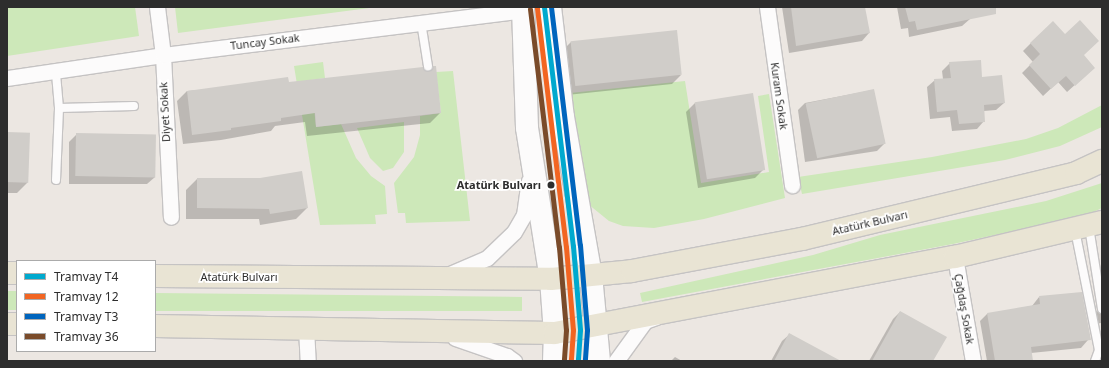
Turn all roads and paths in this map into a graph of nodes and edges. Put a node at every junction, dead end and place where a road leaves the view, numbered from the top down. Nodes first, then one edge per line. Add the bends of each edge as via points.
1 (157, 7) edge
2 (550, 7) edge
3 (767, 7) edge
4 (523, 8) edge
5 (421, 22) junction
6 (163, 55) junction
7 (428, 66) dead end
8 (56, 71) junction
9 (7, 78) edge
10 (134, 106) dead end
11 (58, 108) junction
12 (528, 128) junction
13 (1102, 161) edge
14 (56, 180) dead end
15 (792, 185) dead end
16 (170, 218) dead end
17 (1088, 226) edge
18 (955, 257) junction
19 (591, 275) junction
20 (156, 276) edge
21 (442, 276) junction
22 (551, 279) junction
23 (691, 305) junction
24 (1102, 309) edge
25 (156, 326) edge
26 (597, 326) junction
27 (306, 328) junction
28 (413, 329) junction
29 (555, 333) junction
30 (308, 361) edge
31 (514, 361) edge
32 (554, 361) edge
33 (599, 361) edge
34 (616, 361) edge
35 (973, 361) edge
36 (1095, 361) edge

1 - 6 street, Diyet Sokak
2 - 19 main road via 563,117
3 - 15 street, Kuram Sokak
4 - 5 street, Tuncay Sokak
4 - 12 main road
5 - 6 street, Tuncay Sokak
5 - 7 lane
6 - 8 street, Tuncay Sokak
6 - 16 street, Diyet Sokak
8 - 9 street, Tuncay Sokak
8 - 11 lane
10 - 11 lane
11 - 14 lane
12 - 21 street via 529,192 524,215 514,232 487,258
12 - 22 main road
13 - 19 main road, Atatürk Bulvarı via 1076,173 802,239 632,271
17 - 18 main road
17 - 24 lane
17 - 36 lane via 1099,350
18 - 23 main road via 778,292
18 - 35 street, Çağdaş Sokak
19 - 22 main road, Atatürk Bulvarı
19 - 26 main road
20 - 21 main road, Atatürk Bulvarı
21 - 22 main road, Atatürk Bulvarı
22 - 29 main road
23 - 26 main road
23 - 34 street via 645,321
25 - 27 main road
26 - 29 main road
26 - 33 main road
27 - 28 main road
27 - 30 street
28 - 29 main road
28 - 31 street via 472,342
29 - 32 main road

